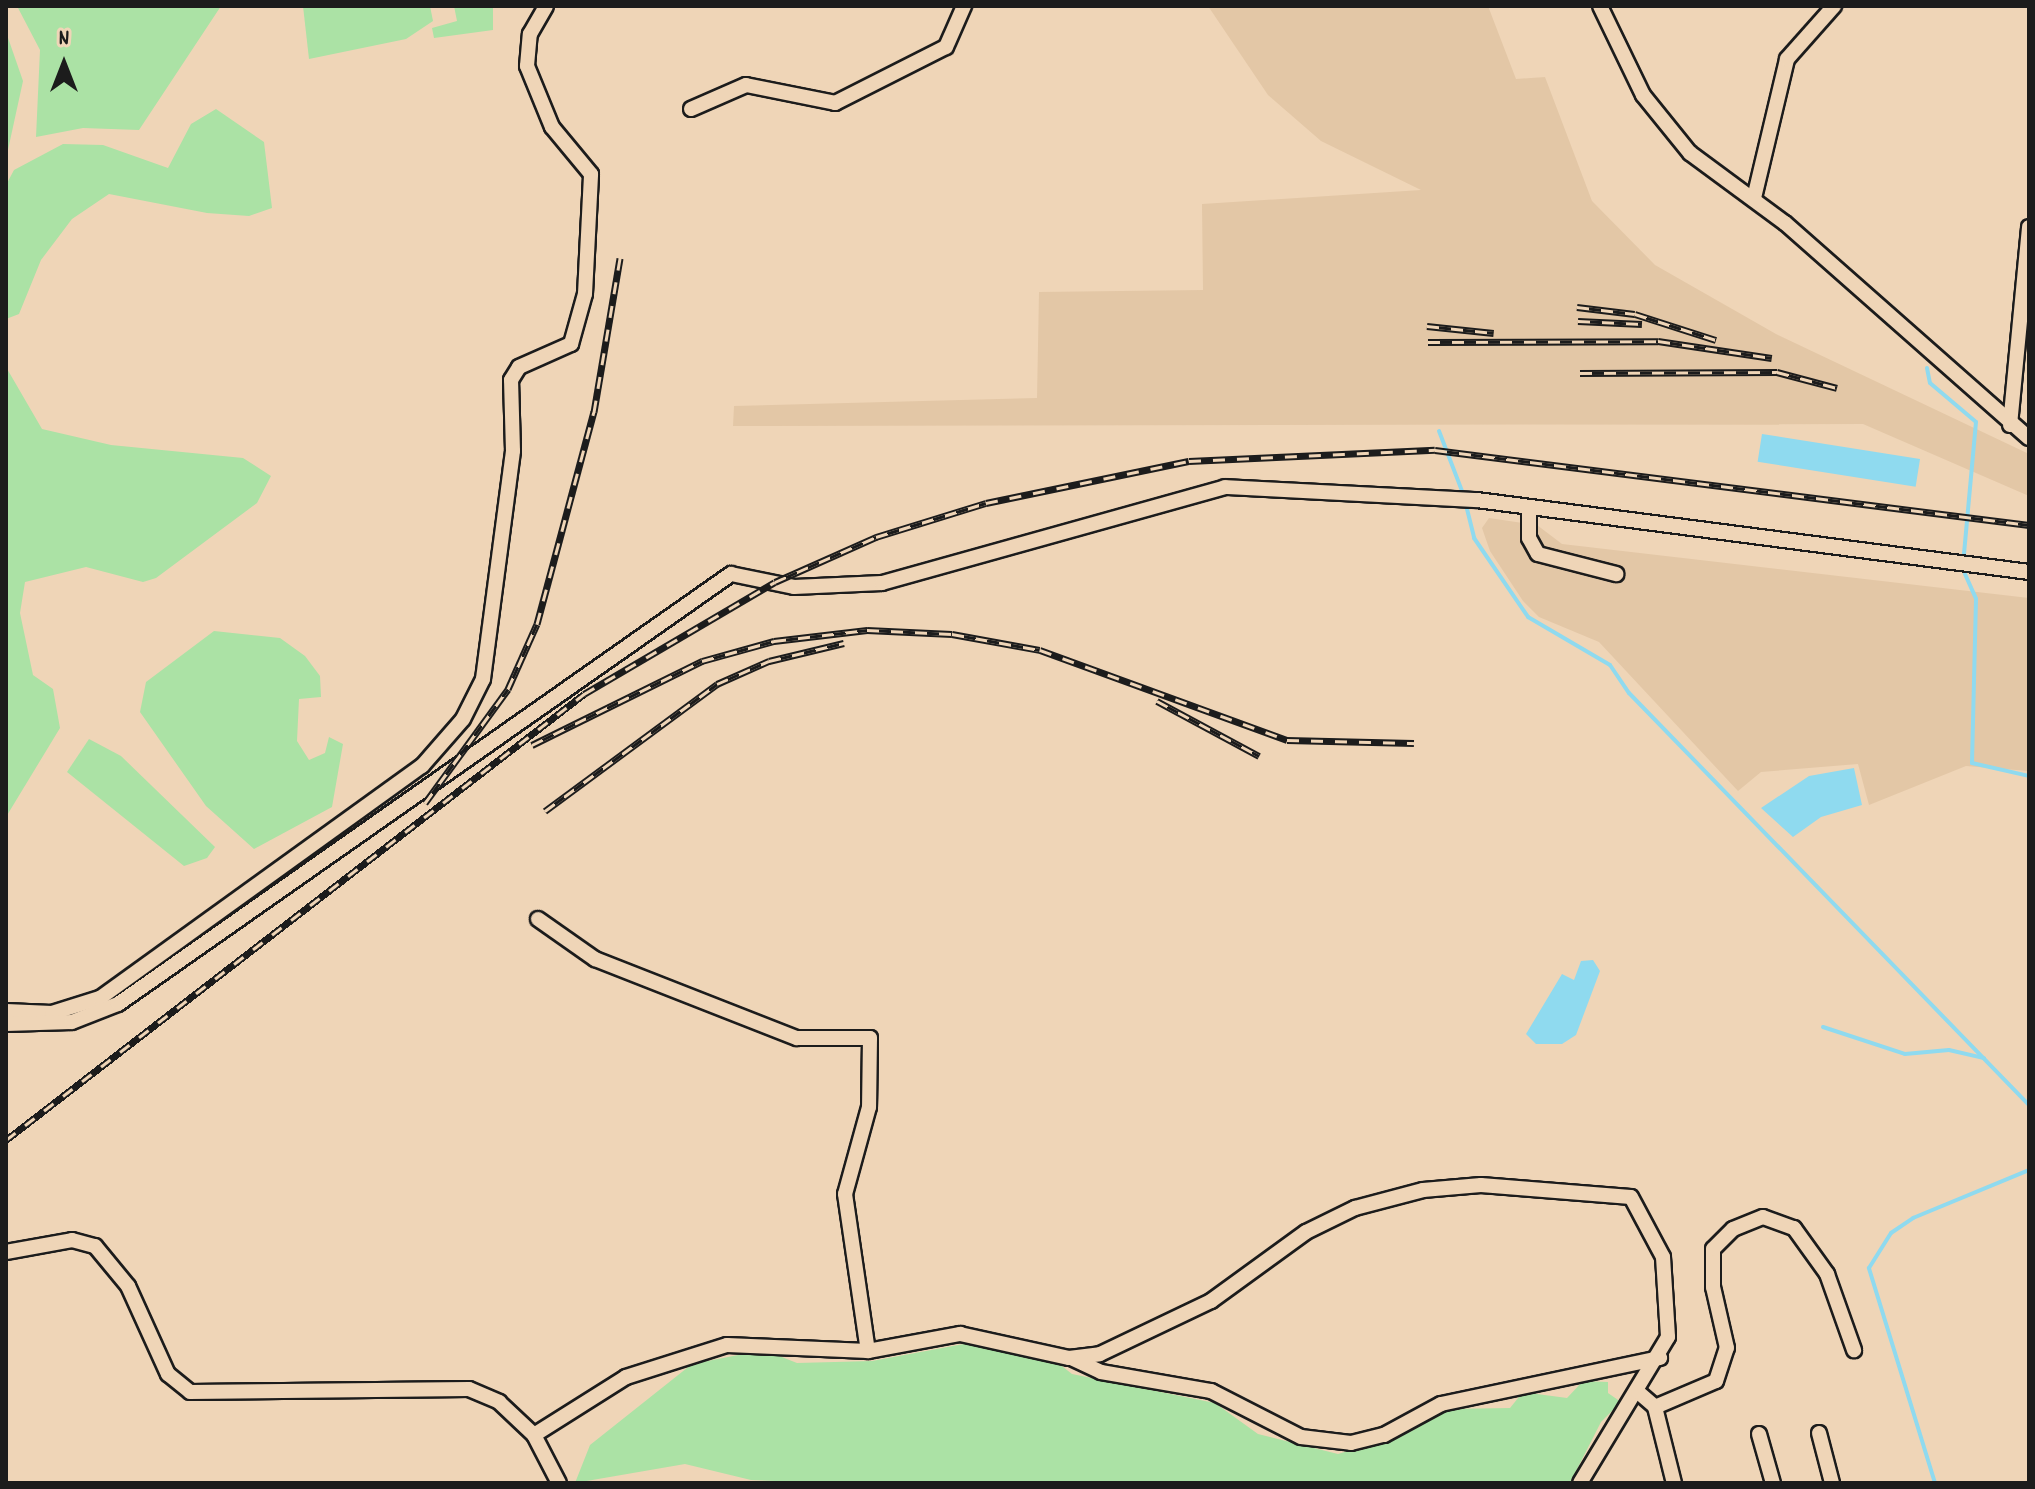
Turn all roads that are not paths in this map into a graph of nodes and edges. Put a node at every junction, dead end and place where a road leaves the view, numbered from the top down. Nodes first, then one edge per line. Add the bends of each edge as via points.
1 (546, 6) edge
2 (964, 6) edge
3 (1600, 6) edge
4 (1834, 6) edge
5 (691, 109) dead end
6 (1754, 198) junction
7 (2029, 227) edge
8 (2010, 425) junction
9 (2029, 438) edge
10 (1529, 508) junction
11 (2029, 572) edge
12 (1616, 574) dead end
13 (538, 919) dead end
14 (6, 1011) edge
15 (6, 1024) edge
16 (6, 1252) edge
17 (1854, 1350) dead end
18 (868, 1351) junction
19 (1069, 1358) junction
20 (1660, 1358) junction
21 (1638, 1392) junction
22 (1655, 1407) junction
23 (1819, 1433) dead end
24 (1759, 1434) dead end
25 (534, 1435) junction
26 (559, 1483) edge
27 (1580, 1483) edge
28 (1674, 1483) edge
29 (1773, 1483) edge
30 (1832, 1483) edge

1 - 14 street via 530,34 527,66 552,127 591,174 585,294 571,344 519,367 511,380 513,451 483,679 463,719 422,766 100,998 76,1010
2 - 5 street via 946,47 835,103 746,85
3 - 6 street via 1643,95 1673,135
4 - 6 street via 1787,59
6 - 8 street
7 - 8 street
8 - 9 street
10 - 11 street
10 - 12 street via 1529,538 1538,554
10 - 15 street via 1477,500 1225,487 882,583 794,587 731,574 118,1004 72,1022
13 - 18 street via 595,959 797,1038 870,1038 869,1107 845,1194
16 - 25 street via 72,1240 95,1246 128,1286 168,1374 190,1392 469,1389 499,1402
17 - 22 street via 1827,1274 1794,1228 1763,1217 1733,1229 1713,1249 1725,1368 1716,1381
18 - 19 street via 960,1334
18 - 25 street via 727,1345 626,1377
19 - 20 street via 1101,1372 1211,1391 1301,1437 1351,1443 1384,1435 1441,1404
19 - 20 street via 1100,1354 1211,1301 1306,1232 1355,1208 1423,1190 1481,1185 1631,1197 1663,1257 1670,1305
20 - 21 street
21 - 22 street
21 - 27 street via 1608,1428
22 - 28 street
23 - 30 street
24 - 29 street
25 - 26 street

